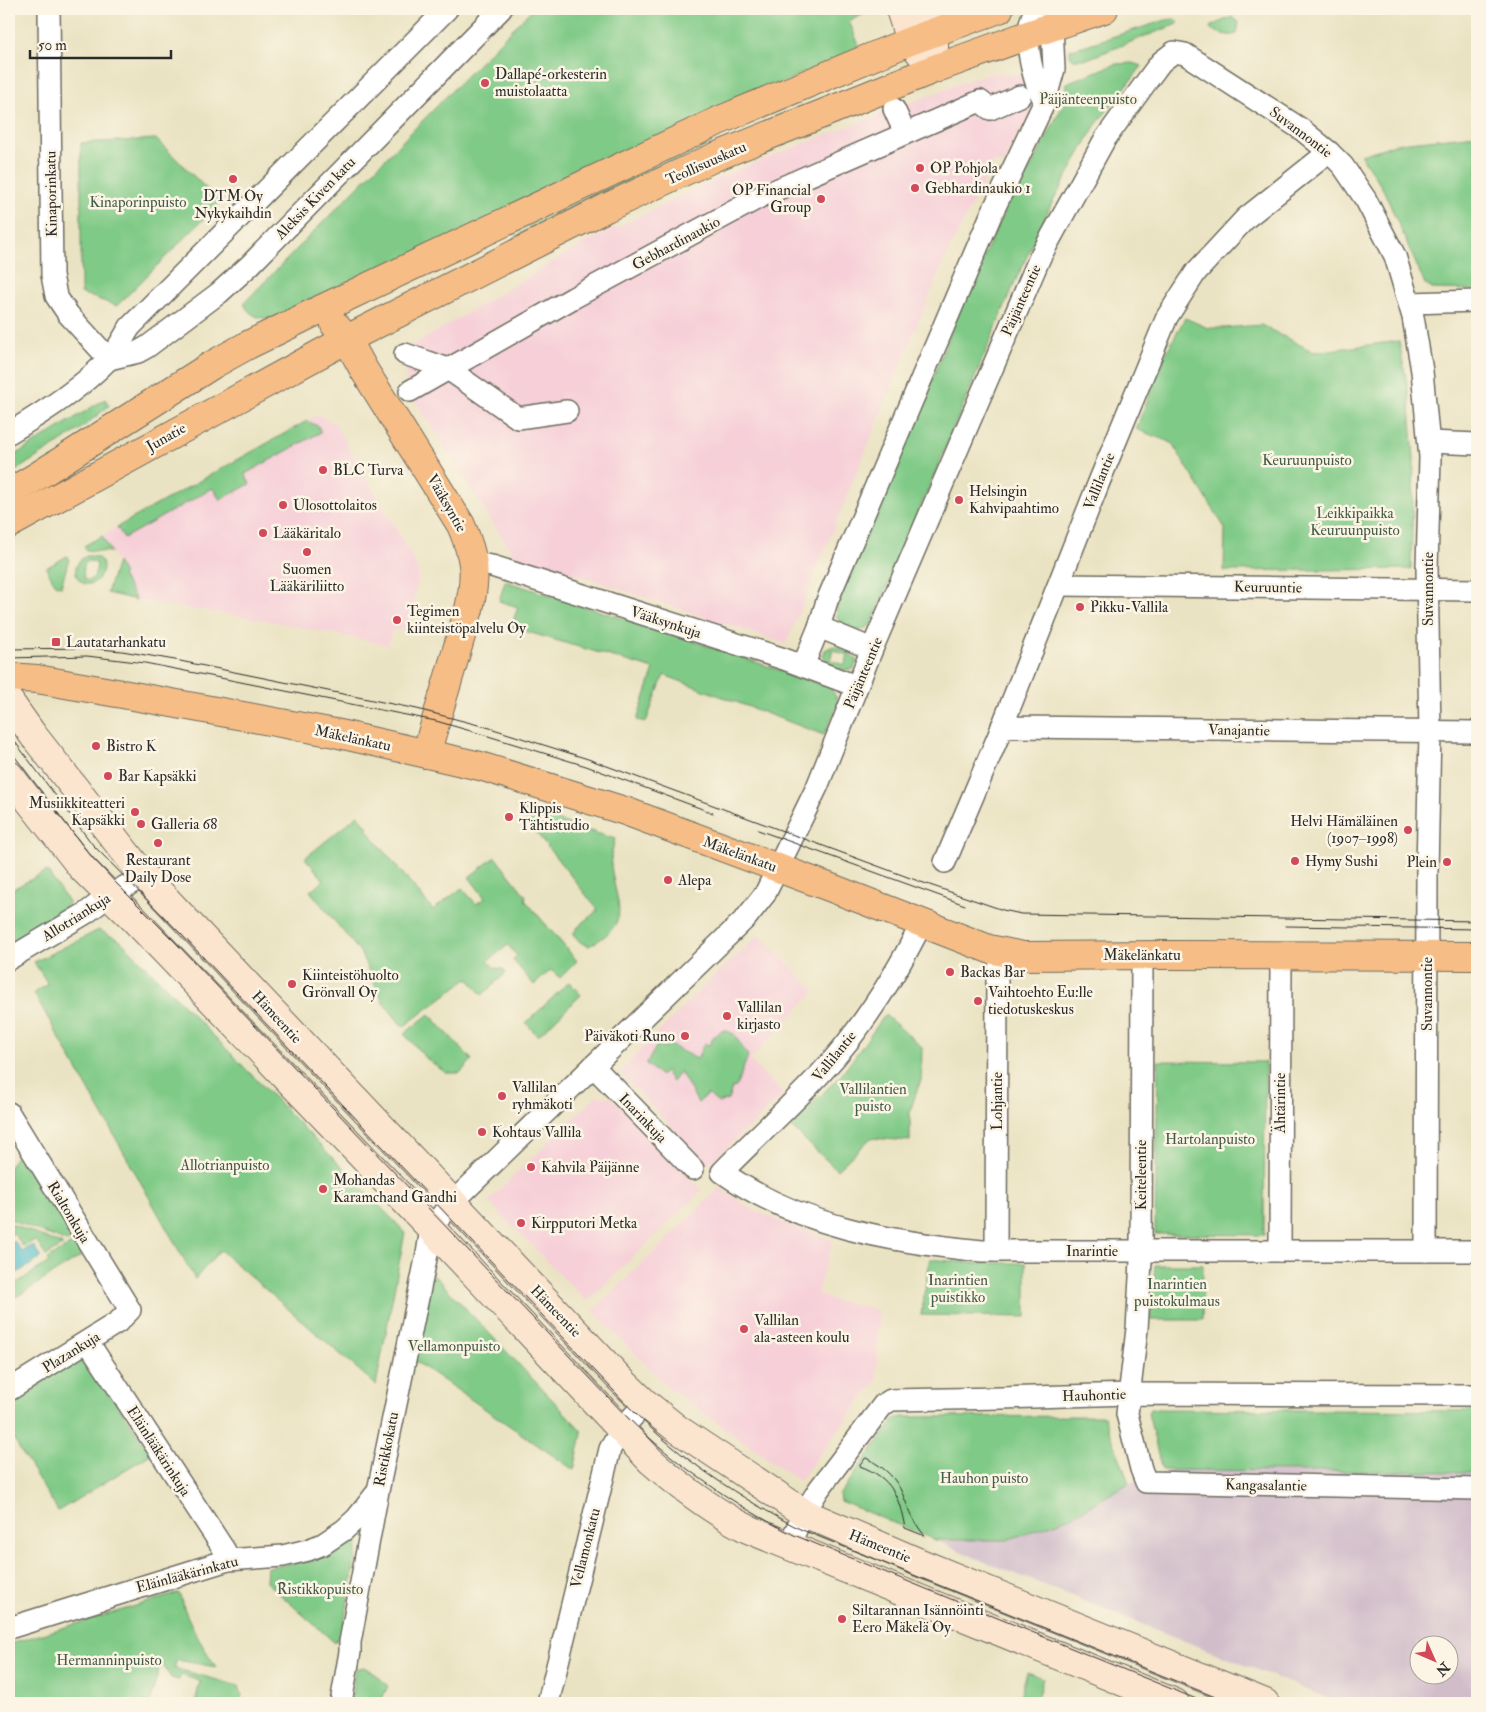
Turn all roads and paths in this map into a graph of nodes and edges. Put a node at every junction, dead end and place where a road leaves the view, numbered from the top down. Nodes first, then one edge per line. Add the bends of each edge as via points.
1 (49, 9) edge
2 (447, 9) edge
3 (900, 9) edge
4 (999, 9) edge
5 (1104, 9) edge
6 (496, 10) edge
7 (1040, 20) edge
8 (924, 27) edge
9 (1161, 62) joint
10 (934, 69) junction
11 (1020, 96) dead end
12 (894, 109) dead end
13 (905, 134) junction
14 (1329, 152) junction
15 (1477, 301) edge
16 (1410, 303) junction
17 (315, 312) junction
18 (347, 338) junction
19 (323, 351) joint
20 (406, 354) dead end
21 (109, 359) junction
22 (448, 369) junction
23 (410, 391) dead end
24 (567, 411) dead end
25 (9, 432) edge
26 (1429, 442) junction
27 (1477, 444) edge
28 (9, 493) edge
29 (9, 524) edge
30 (474, 562) junction
31 (1059, 585) junction
32 (1428, 590) junction
33 (1477, 590) edge
34 (819, 627) junction
35 (872, 649) junction
36 (803, 666) junction
37 (9, 677) edge
38 (856, 686) junction
39 (9, 701) edge
40 (1002, 726) junction
41 (1430, 732) junction
42 (1477, 732) edge
43 (426, 754) junction
44 (9, 775) edge
45 (945, 862) dead end
46 (778, 868) junction
47 (144, 876) junction
48 (110, 895) junction
49 (922, 923) junction
50 (1003, 952) junction
51 (1142, 955) junction
52 (1281, 955) junction
53 (1428, 956) junction
54 (1477, 956) edge
55 (9, 959) edge
56 (593, 1066) junction
57 (9, 1113) edge
58 (693, 1169) dead end
59 (722, 1172) joint
60 (452, 1203) junction
61 (431, 1228) junction
62 (996, 1251) junction
63 (1141, 1251) junction
64 (1280, 1251) junction
65 (1426, 1251) junction
66 (1477, 1252) edge
67 (130, 1310) joint
68 (88, 1342) junction
69 (9, 1390) edge
70 (1129, 1394) junction
71 (1477, 1395) edge
72 (645, 1403) junction
73 (621, 1430) junction
74 (1477, 1489) edge
75 (378, 1491) junction
76 (804, 1513) junction
77 (788, 1547) junction
78 (228, 1560) junction
79 (9, 1628) edge
80 (342, 1703) edge
81 (548, 1703) edge
82 (1175, 1703) edge
83 (1265, 1703) edge

1 - 21 street, Kinaporinkatu via 52,276 56,296 68,314
2 - 21 street, Aleksis Kiven katu via 130,328
3 - 8 main road
4 - 8 main road
5 - 7 main road, Teollisuuskatu
6 - 21 street, Aleksis Kiven katu via 220,293 138,352
7 - 10 main road, Teollisuuskatu
7 - 34 street via 1032,69 1045,100 972,260
8 - 10 main road
8 - 17 main road
9 - 14 street, Suvannontie via 1174,52 1185,54 1301,129
9 - 35 street, Päijänteentie via 1105,139 1040,257
10 - 18 main road, Teollisuuskatu via 714,157
11 - 13 street, Gebhardinaukio via 990,109 980,101
12 - 13 street
13 - 22 street, Gebhardinaukio via 760,197
14 - 16 street, Suvannontie via 1343,166 1366,200 1395,256
14 - 31 street, Vallilantie via 1246,218 1196,272 1167,317
15 - 16 street
16 - 26 street, Suvannontie via 1422,371
17 - 18 main road, Vääksyntie
17 - 28 main road via 212,365
18 - 19 main road, Teollisuuskatu
18 - 30 main road, Vääksyntie via 462,525
19 - 29 main road, Junatie
20 - 22 street
21 - 25 street, Aleksis Kiven katu via 50,407
22 - 23 street, Gebhardinaukio
22 - 24 street via 518,418
26 - 27 street
26 - 32 street, Suvannontie
30 - 36 street, Vääksynkuja
30 - 43 main road, Vääksyntie via 474,587 469,609
31 - 32 street, Keuruuntie
31 - 40 street, Vallilantie
32 - 33 street, Keuruuntie
32 - 41 street, Suvannontie
34 - 35 street
34 - 36 street
35 - 38 street, Päijänteentie
36 - 38 street, Vääksynkuja
37 - 43 main road, Mäkelänkatu via 37,679 280,723
38 - 46 street, Päijänteentie via 816,787
39 - 47 main road, Hämeentie
40 - 41 street, Vanajantie
40 - 45 street, Vallilantie
41 - 42 street, Vanajantie
41 - 53 street, Suvannontie
43 - 46 main road, Mäkelänkatu via 480,766 625,811
44 - 48 main road via 75,859
46 - 49 main road, Mäkelänkatu
46 - 56 street, Päijänteentie via 762,900 746,918
47 - 48 street, Allotriankuja
47 - 60 main road, Hämeentie
48 - 55 street, Allotriankuja
48 - 61 main road
49 - 50 main road, Mäkelänkatu
49 - 59 street, Vallilantie via 870,1012 824,1070
50 - 51 main road, Mäkelänkatu via 1023,956
50 - 62 street, Lohjantie via 997,976
51 - 52 main road, Mäkelänkatu
51 - 63 street, Keiteleentie
52 - 53 main road, Mäkelänkatu
52 - 64 street, Ähtärintie
53 - 54 main road, Mäkelänkatu
53 - 65 street, Suvannontie
56 - 58 street, Inarinkuja
56 - 60 street, Päijänteentie
57 - 67 street, Rialtonkuja
59 - 62 street, Inarintie via 759,1195 827,1224 923,1245
60 - 61 street
60 - 72 main road, Hämeentie
61 - 73 main road
61 - 75 street, Ristikkokatu
62 - 63 street, Inarintie
63 - 64 street, Inarintie
63 - 70 street, Keiteleentie via 1137,1329
64 - 65 street, Inarintie
65 - 66 street, Inarintie
67 - 68 street, Plazankuja
68 - 69 street, Plazankuja
68 - 78 street, Eläinlääkärinkuja
70 - 71 street, Hauhontie
70 - 74 street, Kangasalantie via 1127,1414 1146,1482
70 - 76 street, Hauhontie via 891,1400 883,1405
72 - 73 street, Vellamonkatu
72 - 76 main road, Hämeentie via 676,1428
73 - 77 main road via 698,1500 727,1518
73 - 81 street, Vellamonkatu via 607,1460
75 - 78 street, Eläinlääkärinkatu via 351,1524 323,1544 283,1556
75 - 80 street, Ristikkokatu
76 - 77 street, Hauhontie
76 - 83 main road, Hämeentie
77 - 82 main road
78 - 79 street, Eläinlääkärinkatu

